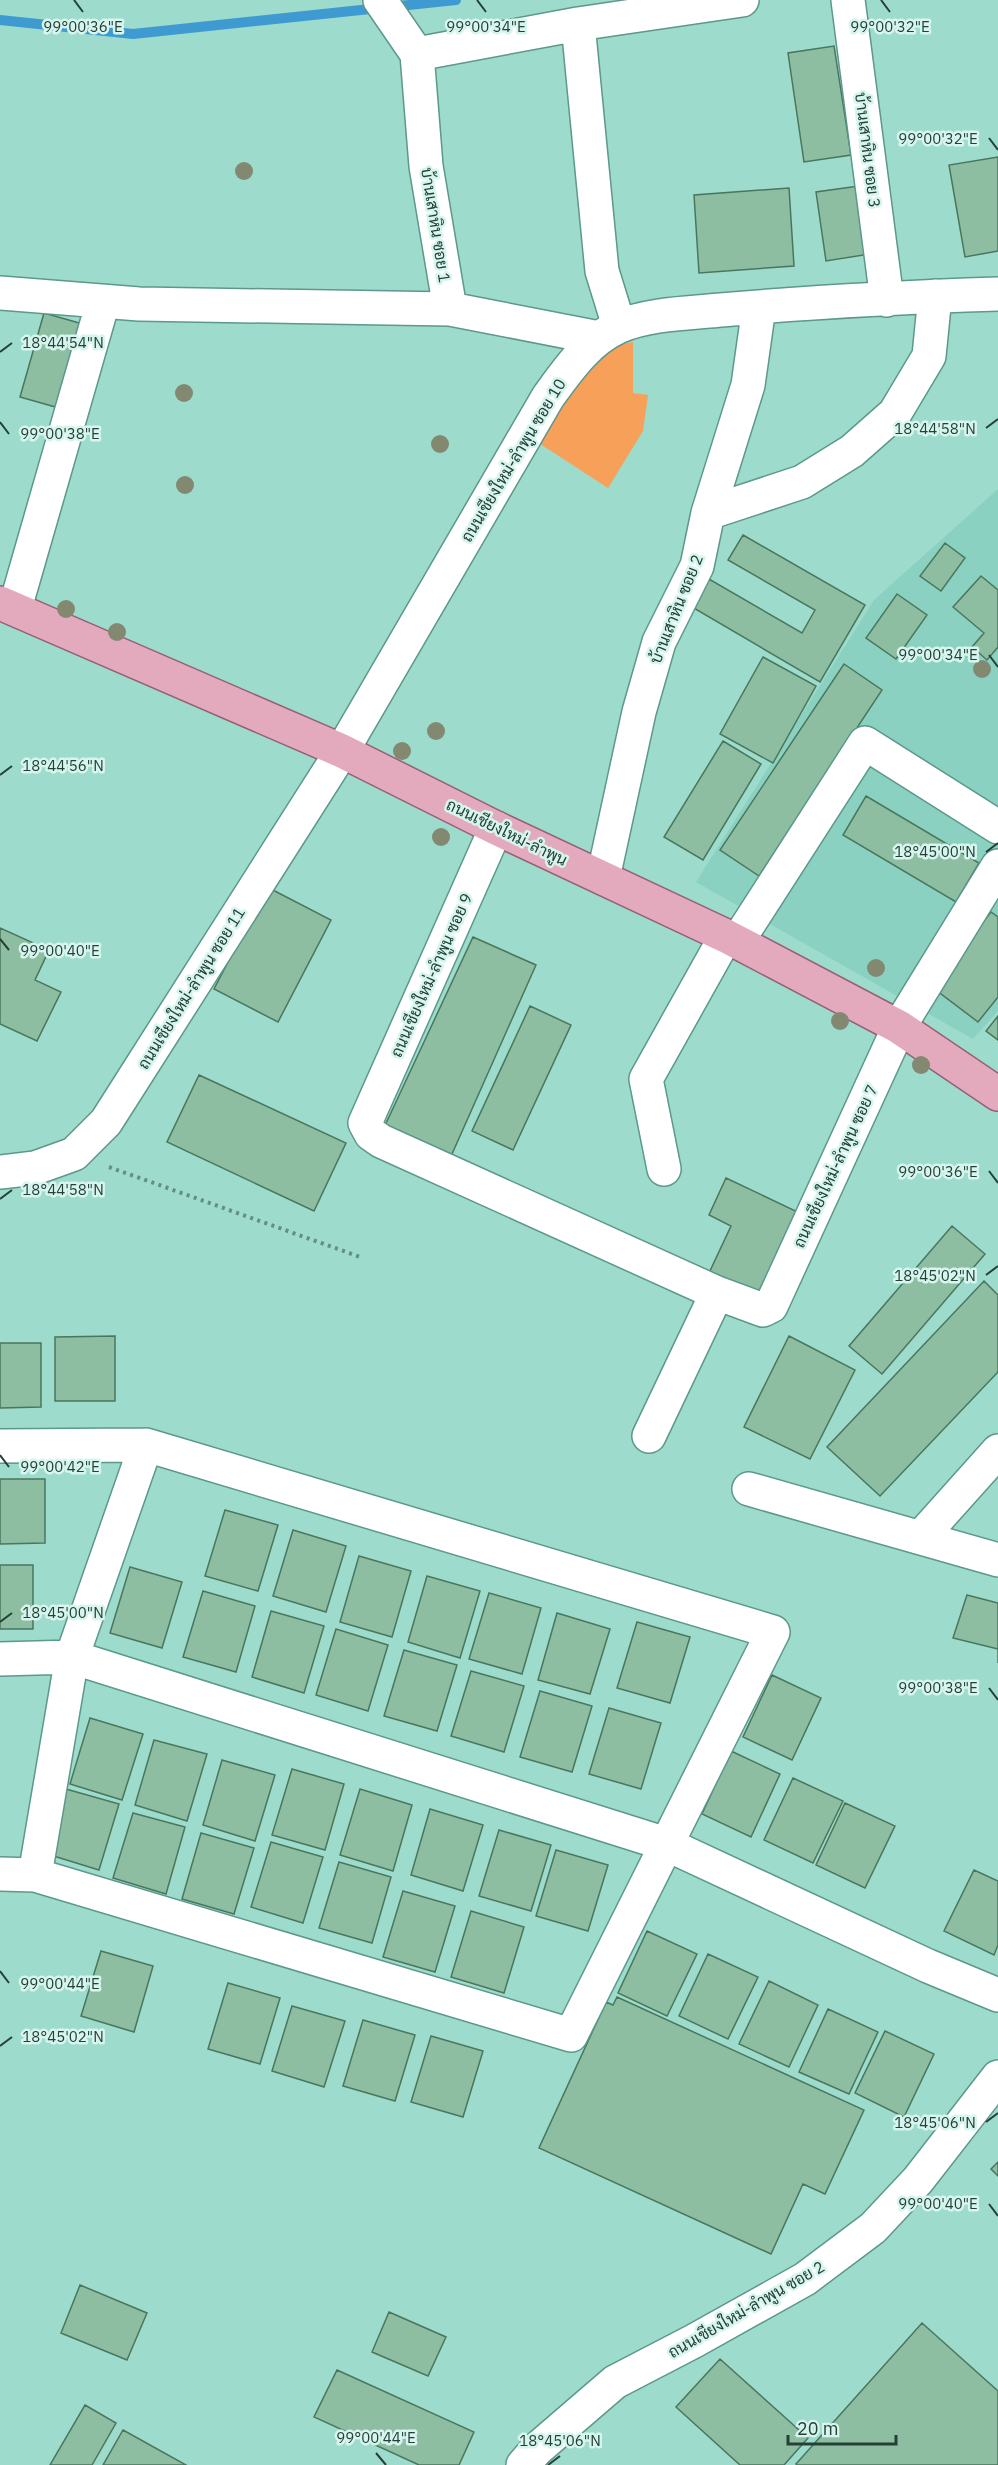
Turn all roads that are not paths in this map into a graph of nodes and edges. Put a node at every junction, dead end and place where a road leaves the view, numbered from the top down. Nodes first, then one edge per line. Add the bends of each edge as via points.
1 (380, 0) edge
2 (742, 0) edge
3 (848, 0) edge
4 (578, 24) junction
5 (417, 54) junction
6 (0, 293) edge
7 (998, 294) edge
8 (934, 296) junction
9 (887, 300) junction
10 (103, 302) junction
11 (759, 307) junction
12 (450, 309) junction
13 (609, 332) junction
14 (708, 513) junction
15 (8, 605) edge
16 (342, 751) junction
17 (998, 827) edge
18 (496, 828) junction
19 (998, 866) edge
20 (603, 878) junction
21 (731, 939) junction
22 (899, 1027) junction
23 (998, 1094) edge
24 (664, 1169) dead end
25 (0, 1172) edge
26 (717, 1293) junction
27 (649, 1436) dead end
28 (146, 1445) junction
29 (0, 1446) edge
30 (998, 1451) edge
31 (749, 1489) dead end
32 (921, 1537) junction
33 (998, 1560) edge
34 (72, 1657) junction
35 (0, 1659) edge
36 (666, 1844) junction
37 (0, 1874) edge
38 (35, 1875) junction
39 (998, 1995) edge
40 (996, 2083) edge
41 (536, 2460) edge

1 - 5 street, บ้านเสาหิน ซอย 1
2 - 4 street
3 - 9 street, บ้านเสาหิน ซอย 3
4 - 5 street
4 - 13 street
5 - 12 street, บ้านเสาหิน ซอย 1 via 426,166
6 - 10 street
7 - 8 street
8 - 9 street
8 - 14 street via 929,356 895,413 852,451 802,482
9 - 11 street
10 - 12 street
10 - 15 street
11 - 13 street via 661,316
11 - 14 street, บ้านเสาหิน ซอย 2 via 748,385
12 - 13 street
13 - 16 street, ถนนเชียงใหม่-ลำพูน ซอย 10 via 573,363 548,397
14 - 20 street, บ้านเสาหิน ซอย 2 via 697,566 653,662
15 - 16 main road, ถนนเชียงใหม่-ลำพูน
16 - 18 main road, ถนนเชียงใหม่-ลำพูน
16 - 25 street, ถนนเชียงใหม่-ลำพูน ซอย 11 via 106,1122 74,1154 34,1168
17 - 21 street via 865,743
18 - 20 main road, ถนนเชียงใหม่-ลำพูน
18 - 26 street, ถนนเชียงใหม่-ลำพูน ซอย 9 via 365,1123 381,1141
19 - 22 street, ถนนเชียงใหม่-ลำพูน ซอย 7
20 - 21 main road, ถนนเชียงใหม่-ลำพูน
21 - 22 main road, ถนนเชียงใหม่-ลำพูน
21 - 24 street via 646,1079
22 - 23 main road, ถนนเชียงใหม่-ลำพูน
22 - 26 street, ถนนเชียงใหม่-ลำพูน ซอย 7 via 771,1306 763,1310
26 - 27 street
28 - 29 street
28 - 34 street
28 - 36 street via 773,1632
30 - 32 street
31 - 32 street
32 - 33 street
34 - 35 street
34 - 36 street
34 - 38 street
36 - 38 street via 571,2035
36 - 39 street
37 - 38 street
40 - 41 street, ถนนเชียงใหม่-ลำพูน ซอย 2 via 918,2180 873,2228 805,2279 615,2382

